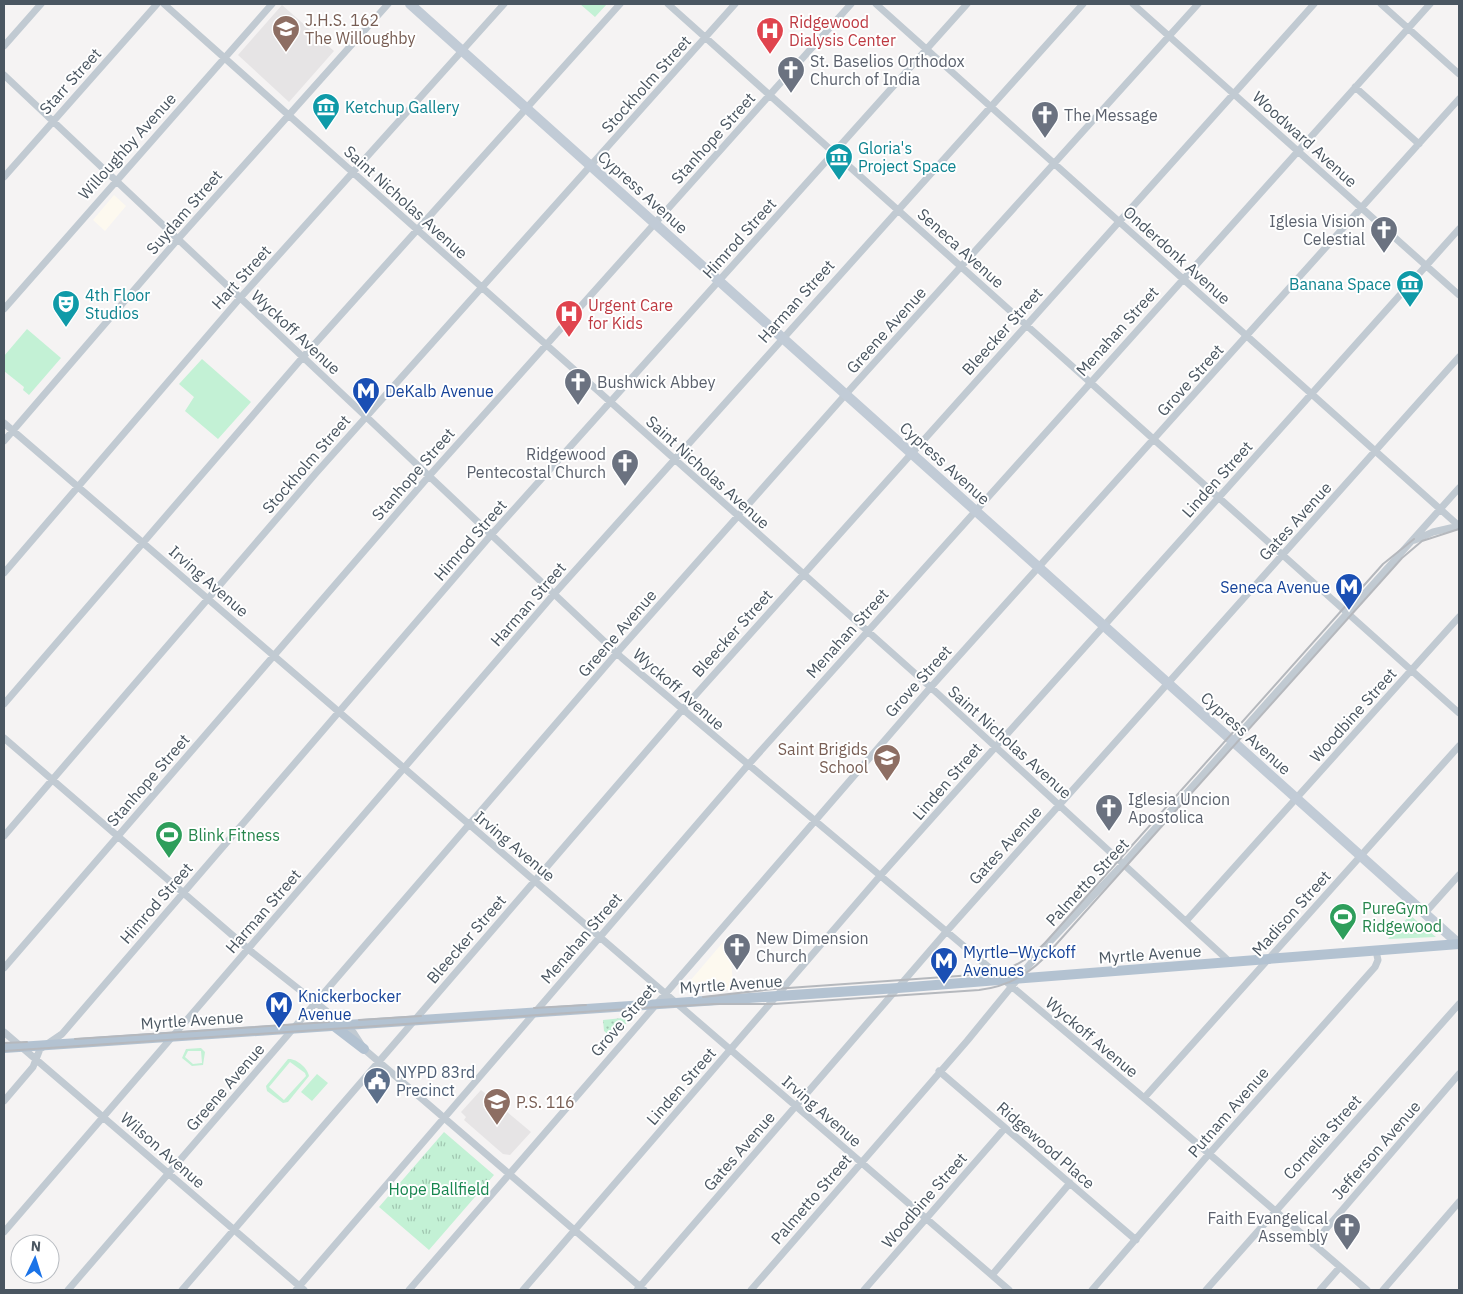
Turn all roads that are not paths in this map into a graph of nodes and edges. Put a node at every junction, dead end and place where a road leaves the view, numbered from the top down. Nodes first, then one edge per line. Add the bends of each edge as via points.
1 (41, 4) edge
2 (157, 4) edge
3 (164, 4) edge
4 (272, 4) edge
5 (388, 4) edge
6 (410, 4) edge
7 (504, 4) edge
8 (620, 4) edge
9 (668, 4) edge
10 (736, 4) edge
11 (851, 4) edge
12 (876, 4) edge
13 (967, 4) edge
14 (1083, 4) edge
15 (1133, 4) edge
16 (1198, 4) edge
17 (1314, 4) edge
18 (1381, 4) edge
19 (1430, 4) edge
20 (1408, 28) junction
21 (1169, 36) junction
22 (706, 37) junction
23 (4, 46) edge
24 (926, 49) junction
25 (462, 51) junction
26 (224, 58) junction
27 (1459, 74) edge
28 (4, 75) edge
29 (1355, 87) junction
30 (1234, 93) junction
31 (770, 95) junction
32 (1459, 100) edge
33 (991, 106) junction
34 (526, 108) junction
35 (288, 115) junction
36 (52, 121) junction
37 (1419, 144) junction
38 (1298, 150) junction
39 (834, 152) junction
40 (1055, 164) junction
41 (591, 166) junction
42 (352, 173) junction
43 (4, 177) edge
44 (115, 180) junction
45 (1362, 208) junction
46 (898, 210) junction
47 (655, 222) junction
48 (1119, 222) junction
49 (1459, 229) edge
50 (417, 230) junction
51 (178, 239) junction
52 (1427, 266) junction
53 (962, 267) junction
54 (1183, 279) junction
55 (719, 281) junction
56 (481, 288) junction
57 (1459, 294) edge
58 (240, 298) junction
59 (4, 309) edge
60 (1026, 325) junction
61 (1247, 336) junction
62 (782, 337) junction
63 (545, 345) junction
64 (1459, 357) edge
65 (303, 358) junction
66 (1091, 382) junction
67 (846, 394) junction
68 (1312, 394) junction
69 (609, 403) junction
70 (366, 417) junction
71 (4, 423) edge
72 (12, 431) junction
73 (1155, 440) junction
74 (4, 441) edge
75 (1376, 451) junction
76 (911, 453) junction
77 (674, 460) junction
78 (429, 476) junction
79 (78, 486) junction
80 (1459, 488) edge
81 (1219, 497) junction
82 (1440, 509) junction
83 (976, 510) junction
84 (738, 518) junction
85 (1459, 526) edge
86 (491, 535) junction
87 (143, 543) junction
88 (1410, 543) junction
89 (1283, 554) junction
90 (1040, 568) junction
91 (4, 572) edge
92 (802, 575) junction
93 (554, 594) junction
94 (208, 599) junction
95 (1348, 612) junction
96 (1459, 617) edge
97 (1104, 626) junction
98 (867, 632) junction
99 (617, 653) junction
100 (274, 655) junction
101 (1412, 670) junction
102 (1168, 683) junction
103 (930, 688) junction
104 (4, 704) edge
105 (682, 710) junction
106 (339, 712) junction
107 (1459, 712) edge
108 (4, 738) edge
109 (1232, 741) junction
110 (1459, 746) edge
111 (995, 747) junction
112 (748, 765) junction
113 (404, 768) junction
114 (52, 780) junction
115 (1296, 798) junction
116 (1059, 805) junction
117 (814, 821) junction
118 (468, 826) junction
119 (4, 836) edge
120 (118, 836) junction
121 (1361, 856) junction
122 (1124, 863) junction
123 (1459, 875) edge
124 (880, 876) junction
125 (535, 880) junction
126 (183, 892) junction
127 (1425, 913) junction
128 (1187, 920) junction
129 (946, 932) junction
130 (600, 936) junction
131 (1459, 944) edge
132 (248, 949) junction
133 (1376, 951) junction
134 (1267, 961) junction
135 (1232, 963) junction
136 (4, 968) edge
137 (1018, 979) junction
138 (1002, 980) junction
139 (898, 988) junction
140 (1011, 988) junction
141 (665, 993) junction
142 (776, 996) junction
143 (315, 1003) junction
144 (677, 1003) junction
145 (654, 1004) junction
146 (1459, 1004) edge
147 (534, 1012) junction
148 (414, 1020) junction
149 (339, 1025) junction
150 (293, 1028) junction
151 (4, 1032) edge
152 (176, 1036) junction
153 (49, 1045) junction
154 (21, 1046) junction
155 (4, 1048) edge
156 (364, 1049) joint
157 (730, 1050) junction
158 (35, 1058) junction
159 (379, 1061) junction
160 (939, 1071) junction
161 (1459, 1074) edge
162 (1144, 1098) junction
163 (4, 1100) edge
164 (796, 1106) junction
165 (103, 1117) junction
166 (444, 1118) junction
167 (1005, 1128) junction
168 (1209, 1154) junction
169 (861, 1162) junction
170 (168, 1173) junction
171 (510, 1174) junction
172 (1070, 1183) junction
173 (1459, 1202) edge
174 (1275, 1210) junction
175 (926, 1219) junction
176 (234, 1230) junction
177 (575, 1230) junction
178 (4, 1232) edge
179 (1136, 1240) junction
180 (1313, 1244) junction
181 (1340, 1267) junction
182 (992, 1275) junction
183 (300, 1289) edge
184 (640, 1289) edge
185 (68, 1290) edge
186 (182, 1290) edge
187 (409, 1290) edge
188 (523, 1290) edge
189 (750, 1290) edge
190 (864, 1290) edge
191 (1009, 1290) edge
192 (1092, 1290) edge
193 (1206, 1290) edge
194 (1320, 1290) edge
195 (1367, 1290) edge
196 (1383, 1290) edge

1 - 23 street
2 - 36 street, Starr Street
3 - 26 street, Saint Nicholas Avenue
4 - 26 street, Willoughby Avenue
5 - 35 street, Suydam Street
6 - 25 main road, Cypress Avenue
7 - 25 street, Hart Street
8 - 34 street
9 - 22 street, Seneca Avenue
10 - 22 street, Stockholm Street
11 - 31 street, Stanhope Street
12 - 24 street, Onderdonk Avenue
13 - 24 street, Himrod Street
14 - 33 street, Harman Street
15 - 21 street, Woodward Avenue
16 - 21 street, Greene Avenue
17 - 30 street, Bleecker Street
18 - 20 street
19 - 20 street, Menahan Street
20 - 27 street
20 - 29 street, Menahan Street
21 - 30 street, Woodward Avenue
21 - 40 street, Greene Avenue
22 - 31 street, Seneca Avenue
22 - 41 street, Stockholm Street
24 - 33 street, Onderdonk Avenue
24 - 39 street, Himrod Street
25 - 34 main road, Cypress Avenue
25 - 42 street, Hart Street
26 - 35 street, Saint Nicholas Avenue
26 - 44 street, Willoughby Avenue
28 - 36 street, Wyckoff Avenue
29 - 37 street
29 - 38 street, Menahan Street
30 - 38 street, Woodward Avenue
30 - 48 street, Bleecker Street
31 - 39 street, Seneca Avenue
31 - 47 street, Stanhope Street
32 - 37 street, Grove Street
33 - 40 street, Onderdonk Avenue
33 - 46 street, Harman Street
34 - 41 main road, Cypress Avenue
34 - 50 street
35 - 42 street, Saint Nicholas Avenue
35 - 51 street, Suydam Street
36 - 43 street, Starr Street
36 - 44 street, Wyckoff Avenue
37 - 45 street, Grove Street
38 - 45 street, Woodward Avenue
38 - 54 street, Menahan Street
39 - 46 street, Seneca Avenue
39 - 55 street, Himrod Street
40 - 48 street, Onderdonk Avenue
40 - 53 street, Greene Avenue
41 - 47 main road, Cypress Avenue
41 - 56 street, Stockholm Street
42 - 50 street, Saint Nicholas Avenue
42 - 58 street, Hart Street
44 - 51 street, Wyckoff Avenue
44 - 59 street, Willoughby Avenue
45 - 52 street, Woodward Avenue
45 - 61 street, Grove Street
46 - 53 street, Seneca Avenue
46 - 62 street, Harman Street
47 - 55 main road, Cypress Avenue
47 - 63 street, Stanhope Street
48 - 54 street, Onderdonk Avenue
48 - 60 street, Bleecker Street
49 - 52 street, Linden Street
50 - 56 street, Saint Nicholas Avenue
50 - 65 street
51 - 58 street, Wyckoff Avenue
51 - 72 street, Suydam Street
52 - 57 street, Woodward Avenue
52 - 68 street, Linden Street
53 - 60 street, Seneca Avenue
53 - 67 street, Greene Avenue
54 - 61 street, Onderdonk Avenue
54 - 66 street, Menahan Street
55 - 62 main road, Cypress Avenue
55 - 69 street, Himrod Street
56 - 63 street, Saint Nicholas Avenue
56 - 70 street, Stockholm Street
58 - 65 street, Wyckoff Avenue
58 - 79 street, Hart Street
60 - 66 street, Seneca Avenue
60 - 76 street, Bleecker Street
61 - 68 street, Onderdonk Avenue
61 - 73 street, Grove Street
62 - 67 main road, Cypress Avenue
62 - 77 street, Harman Street
63 - 69 street, Saint Nicholas Avenue
63 - 78 street, Stanhope Street
64 - 75 street, Gates Avenue
65 - 70 street, Wyckoff Avenue
65 - 87 street
66 - 73 street, Seneca Avenue
66 - 83 street, Menahan Street
67 - 76 main road, Cypress Avenue
67 - 84 street, Greene Avenue
68 - 75 street, Onderdonk Avenue
68 - 81 street, Linden Street
69 - 77 street, Saint Nicholas Avenue
69 - 86 street, Himrod Street
70 - 78 street, Wyckoff Avenue
70 - 94 street, Stockholm Street
71 - 72 street, Irving Avenue
72 - 74 street, Suydam Street
72 - 79 street, Irving Avenue
73 - 81 street, Seneca Avenue
73 - 90 street, Grove Street
75 - 82 street, Onderdonk Avenue
75 - 89 street, Gates Avenue
76 - 83 main road, Cypress Avenue
76 - 92 street, Bleecker Street
77 - 84 street, Saint Nicholas Avenue
77 - 93 street, Harman Street
78 - 86 street, Wyckoff Avenue
78 - 100 street, Stanhope Street
79 - 87 street, Irving Avenue
79 - 91 street, Hart Street
80 - 82 street, Palmetto Street
81 - 89 street, Seneca Avenue
81 - 97 street, Linden Street
82 - 85 street, Onderdonk Avenue
82 - 88 street, Palmetto Street
83 - 90 main road, Cypress Avenue
83 - 98 street, Menahan Street
84 - 92 street, Saint Nicholas Avenue
84 - 99 street, Greene Avenue
85 - 88 street, Palmetto Street via 1433,532
86 - 93 street, Wyckoff Avenue
86 - 106 street, Himrod Street
87 - 94 street, Irving Avenue
87 - 104 street
88 - 95 street, Palmetto Street
89 - 95 street, Seneca Avenue
89 - 102 street, Gates Avenue
90 - 97 main road, Cypress Avenue
90 - 103 street, Grove Street
92 - 98 street, Saint Nicholas Avenue
92 - 105 street, Bleecker Street
93 - 99 street, Wyckoff Avenue
93 - 113 street, Harman Street
94 - 100 street, Irving Avenue
94 - 114 street, Stockholm Street
95 - 101 street, Seneca Avenue
95 - 109 street, Palmetto Street
96 - 101 street, Woodbine Street
97 - 102 main road, Cypress Avenue
97 - 111 street, Linden Street
98 - 103 street, Saint Nicholas Avenue
98 - 112 street, Menahan Street
99 - 105 street, Wyckoff Avenue
99 - 118 street, Greene Avenue
100 - 106 street, Irving Avenue
100 - 120 street, Stanhope Street
101 - 107 street, Seneca Avenue
101 - 115 street, Woodbine Street
102 - 109 main road, Cypress Avenue
102 - 116 street, Gates Avenue
103 - 111 street, Saint Nicholas Avenue
103 - 117 street, Grove Street
105 - 112 street, Wyckoff Avenue
105 - 125 street, Bleecker Street
106 - 113 street, Irving Avenue
106 - 126 street, Himrod Street
108 - 114 street
109 - 115 main road, Cypress Avenue
109 - 122 street, Palmetto Street
110 - 121 street, Madison Street
111 - 116 street, Saint Nicholas Avenue
111 - 124 street, Linden Street
112 - 117 street, Wyckoff Avenue
112 - 130 street, Menahan Street
113 - 118 street, Irving Avenue
113 - 132 street, Harman Street
114 - 119 street, Stockholm Street
114 - 120 street
115 - 121 main road, Cypress Avenue
115 - 128 street, Woodbine Street
116 - 122 street, Saint Nicholas Avenue
116 - 129 street, Gates Avenue
117 - 124 street, Wyckoff Avenue
117 - 141 street, Grove Street
118 - 125 street, Irving Avenue
118 - 143 street, Greene Avenue
120 - 126 street
120 - 136 street, Stanhope Street
121 - 127 main road, Cypress Avenue
121 - 134 street, Madison Street
122 - 128 street, Saint Nicholas Avenue
122 - 137 street, Palmetto Street
123 - 127 street
124 - 129 street, Wyckoff Avenue
124 - 142 street, Linden Street
125 - 130 street, Irving Avenue
125 - 148 street, Bleecker Street
126 - 132 street
126 - 153 street, Himrod Street via 62,1034
127 - 131 main road, Cypress Avenue
128 - 135 street, Saint Nicholas Avenue
129 - 138 street, Wyckoff Avenue
129 - 139 street, Gates Avenue
130 - 141 street, Irving Avenue
130 - 147 street, Menahan Street
131 - 133 main road, Myrtle Avenue
132 - 143 street
132 - 152 street, Harman Street
133 - 134 main road, Myrtle Avenue
133 - 168 street, Putnam Avenue via 1378,960 1375,967
134 - 135 main road, Myrtle Avenue
134 - 162 street, Madison Street
135 - 137 main road, Myrtle Avenue
137 - 138 main road, Myrtle Avenue
137 - 140 street, Palmetto Street
138 - 139 main road, Myrtle Avenue
138 - 140 street, Wyckoff Avenue
139 - 142 main road, Myrtle Avenue
139 - 164 street, Gates Avenue
140 - 160 street, Palmetto Street
140 - 162 street, Wyckoff Avenue
141 - 144 street, Irving Avenue
141 - 145 street, Grove Street
142 - 144 main road, Myrtle Avenue
142 - 157 street, Linden Street
143 - 149 street
143 - 150 street, Greene Avenue
144 - 145 main road, Myrtle Avenue
144 - 157 street, Irving Avenue
145 - 147 main road, Myrtle Avenue
145 - 171 street, Grove Street
146 - 174 street, Cornelia Street
147 - 148 main road, Myrtle Avenue
147 - 166 street, Menahan Street
148 - 149 main road, Myrtle Avenue
148 - 159 street, Bleecker Street
149 - 150 main road, Myrtle Avenue
149 - 156 main road
150 - 152 main road, Myrtle Avenue
150 - 170 street, Greene Avenue
151 - 154 street, Wilson Avenue
152 - 153 main road, Myrtle Avenue
152 - 165 street, Harman Street
153 - 154 main road, Myrtle Avenue
153 - 158 street, Himrod Street via 40,1049
154 - 155 main road, Myrtle Avenue
154 - 158 street, Wilson Avenue
156 - 159 street
157 - 164 street, Irving Avenue
157 - 177 street, Linden Street
158 - 163 street, Himrod Street via 32,1067
158 - 165 street, Wilson Avenue
159 - 166 street
159 - 176 street, Bleecker Street
160 - 167 street, Ridgewood Place
160 - 169 street, Palmetto Street
161 - 180 street, Jefferson Avenue
162 - 168 street, Wyckoff Avenue
164 - 169 street, Irving Avenue
164 - 184 street, Gates Avenue
165 - 170 street, Wilson Avenue
165 - 178 street, Harman Street
166 - 171 street
166 - 183 street, Menahan Street
167 - 172 street, Ridgewood Place
167 - 175 street, Woodbine Street
168 - 174 street, Wyckoff Avenue
168 - 179 street, Putnam Avenue
169 - 175 street, Irving Avenue
169 - 189 street, Palmetto Street
170 - 176 street, Wilson Avenue
170 - 185 street, Greene Avenue
171 - 177 street
171 - 187 street, Grove Street
172 - 179 street, Ridgewood Place
172 - 182 street
173 - 196 street
174 - 180 street, Wyckoff Avenue
174 - 193 street, Cornelia Street
175 - 182 street, Irving Avenue
175 - 190 street, Woodbine Street
176 - 183 street, Wilson Avenue
176 - 186 street, Bleecker Street
177 - 184 street
177 - 188 street, Linden Street
179 - 192 street, Putnam Avenue
180 - 181 street, Wyckoff Avenue
181 - 194 street
181 - 195 street, Wyckoff Avenue
182 - 191 street, Irving Avenue

